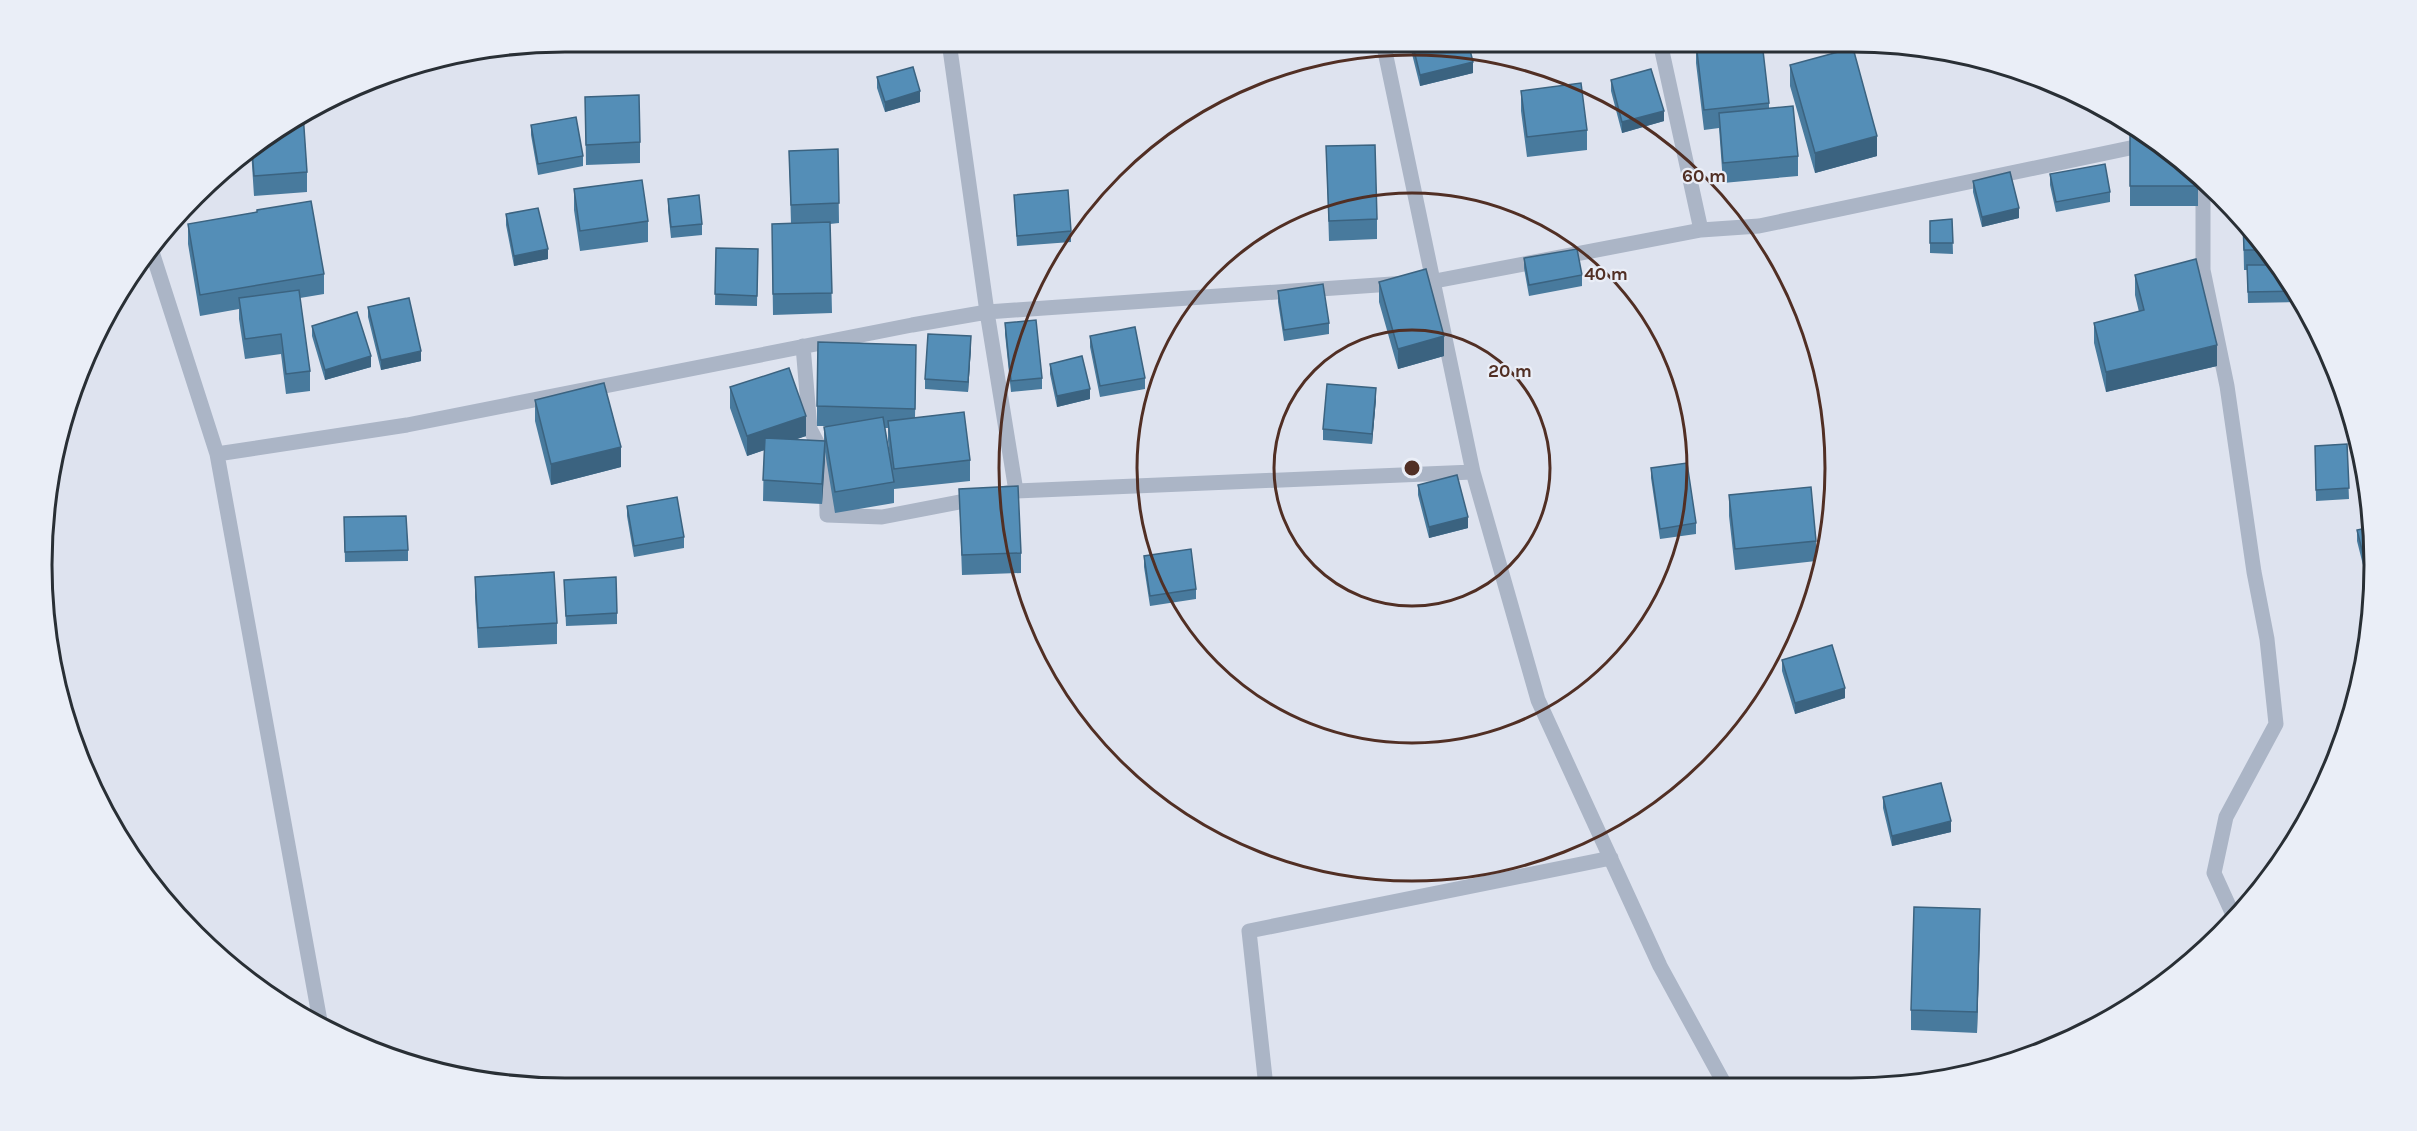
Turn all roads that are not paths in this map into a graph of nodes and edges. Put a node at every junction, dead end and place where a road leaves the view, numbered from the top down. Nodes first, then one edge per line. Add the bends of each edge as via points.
1 (950, 52) edge
2 (1385, 52) edge
3 (1662, 52) edge
4 (2146, 145) edge
5 (2204, 193) edge
6 (1701, 230) junction
7 (154, 259) edge
8 (1435, 281) junction
9 (987, 312) junction
10 (803, 346) junction
11 (217, 454) junction
12 (1473, 472) junction
13 (1016, 491) junction
14 (1611, 858) junction
15 (2231, 910) edge
16 (319, 1015) edge
17 (1265, 1078) edge
18 (1721, 1078) edge

1 - 9 street
2 - 8 street
3 - 6 street
4 - 6 street via 1760,226
5 - 15 street via 2203,270 2227,386 2267,639 2276,723 2226,817 2214,873
6 - 8 street
7 - 11 street
8 - 9 street
8 - 12 street
9 - 10 street
9 - 13 street
10 - 11 street via 407,425
10 - 13 street via 810,429 826,467 827,515 882,517
11 - 16 street
12 - 13 street
12 - 14 street via 1538,700
14 - 17 street via 1249,931
14 - 18 street via 1660,966

